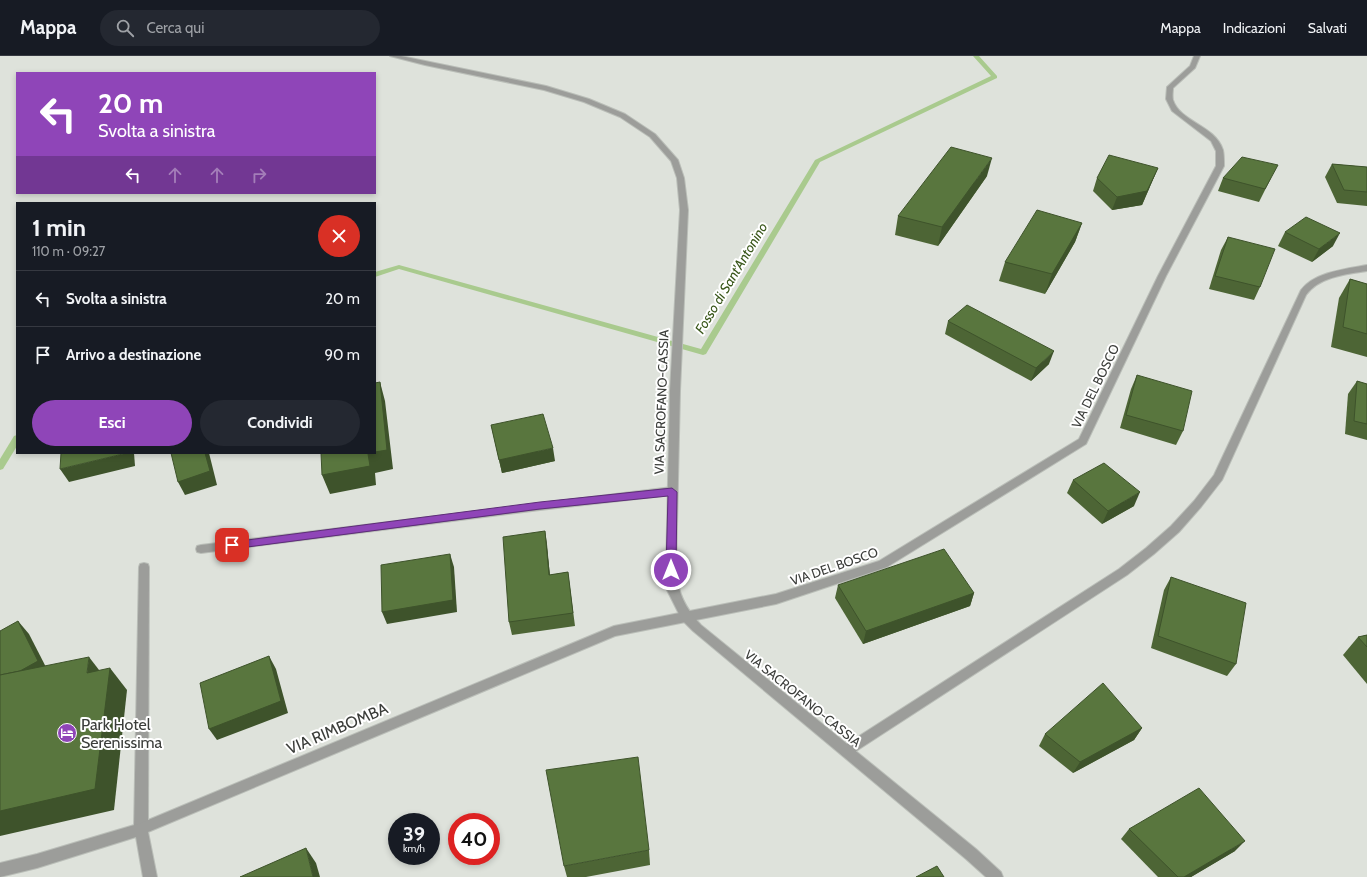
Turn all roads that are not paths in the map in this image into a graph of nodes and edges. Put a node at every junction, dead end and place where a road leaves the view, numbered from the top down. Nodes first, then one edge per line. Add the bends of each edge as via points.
1 (393, 56) edge
2 (1197, 56) edge
3 (1367, 268) edge
4 (672, 492) junction
5 (201, 550) dead end
6 (144, 567) dead end
7 (686, 617) junction
8 (846, 752) junction
9 (141, 829) junction
10 (0, 870) edge
11 (150, 877) edge
12 (996, 877) edge

1 - 4 street, VIA SACROFANO-CASSIA via 565,93 610,110 640,126 665,148 674,161 683,188 684,210
2 - 7 street, VIA DEL BOSCO via 1193,67 1170,87 1169,99 1182,116 1212,137 1221,155 1220,166 1162,276 1083,441 883,564 776,600
3 - 8 street via 1321,280 1309,286 1301,296 1218,477 1202,501 1161,543 1124,572
4 - 5 street via 540,506
4 - 7 street, VIA SACROFANO-CASSIA via 672,588
6 - 9 street
7 - 8 street, VIA SACROFANO-CASSIA
7 - 9 street, VIA RIMBOMBA via 614,631
8 - 12 street, VIA SACROFANO-CASSIA
9 - 10 street, VIA RIMBOMBA
9 - 11 street

